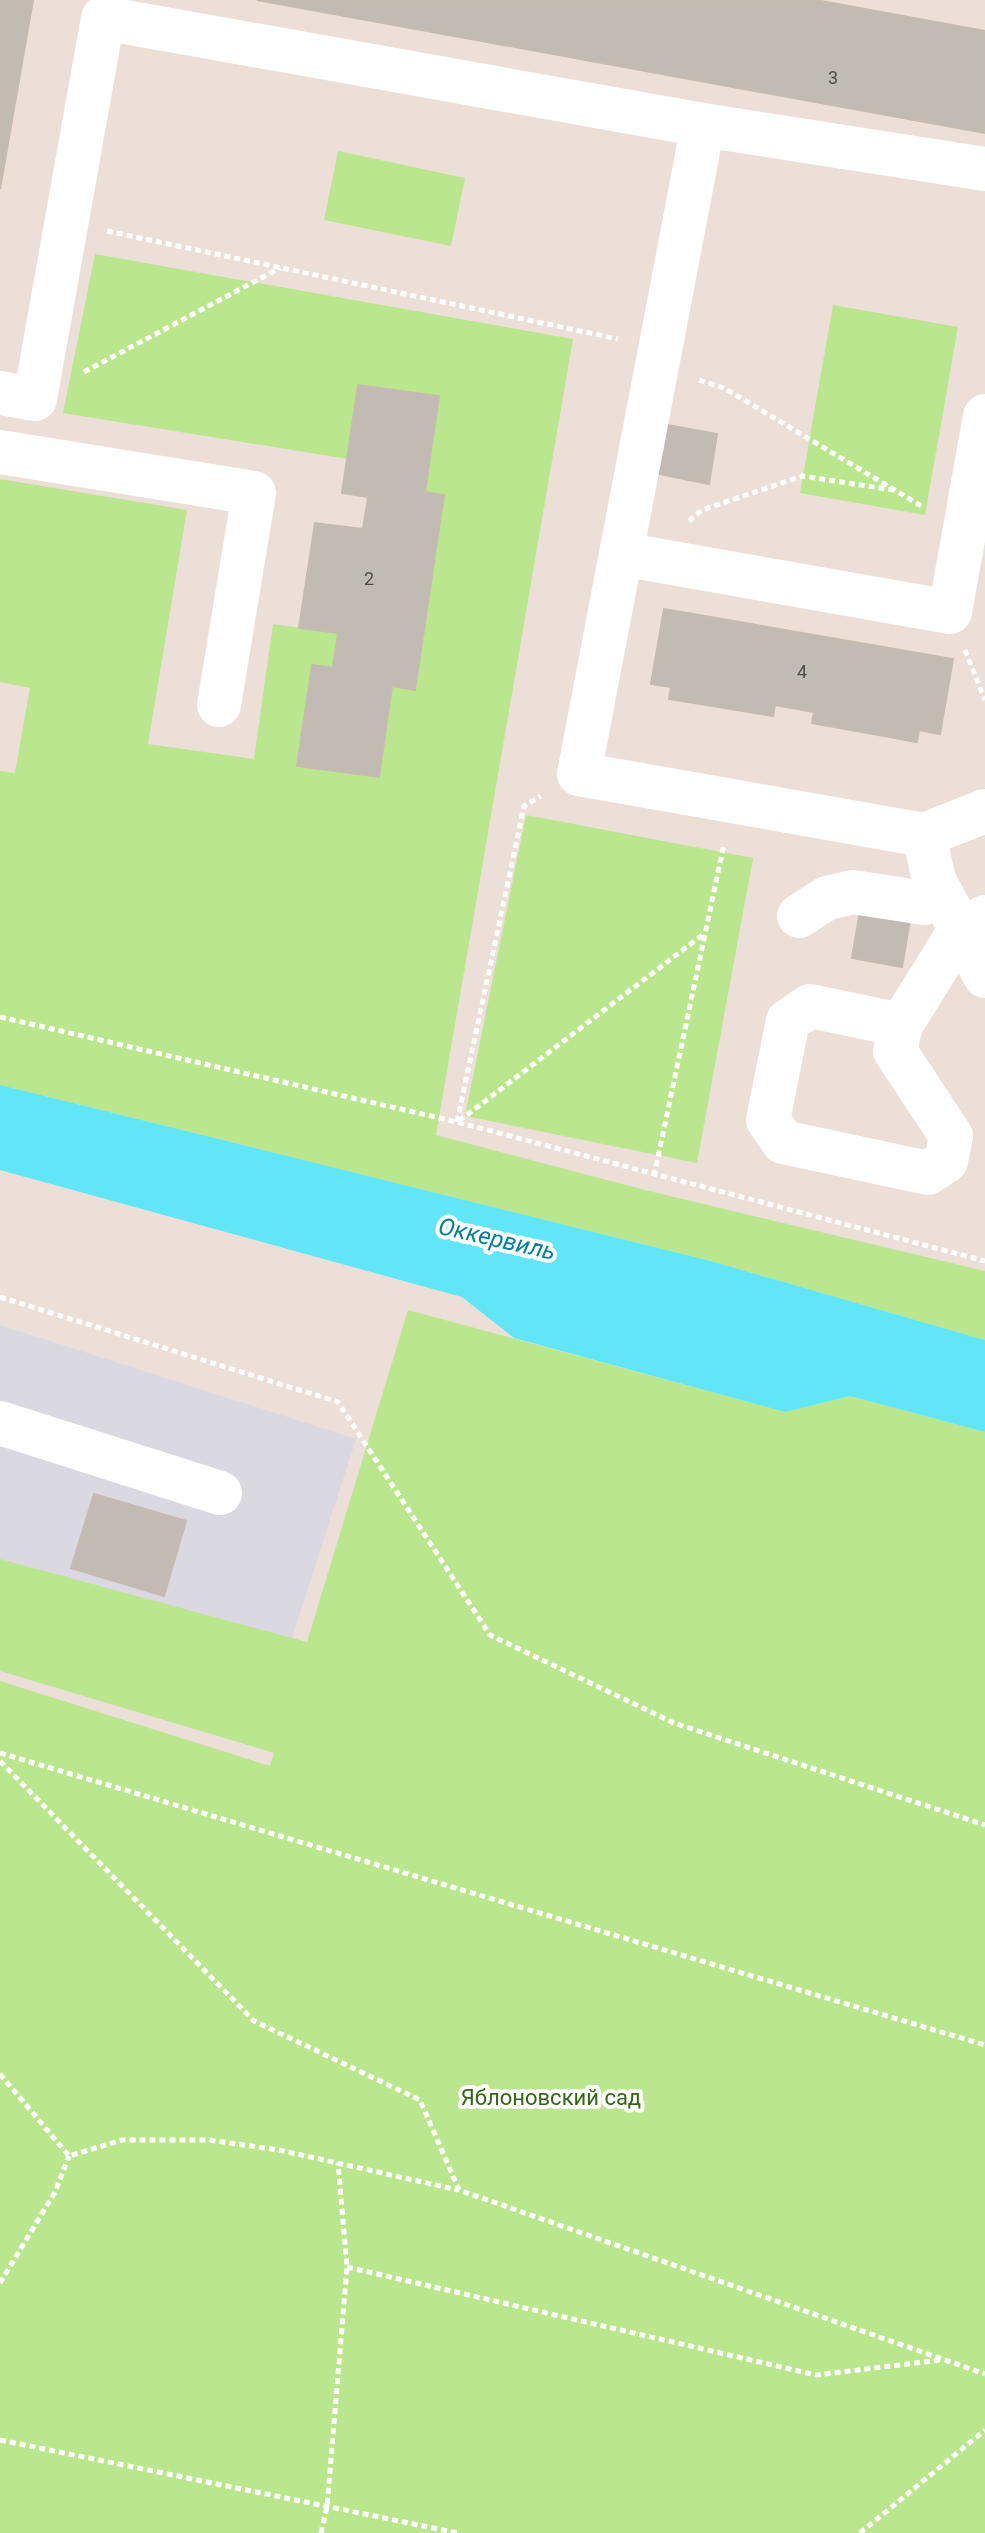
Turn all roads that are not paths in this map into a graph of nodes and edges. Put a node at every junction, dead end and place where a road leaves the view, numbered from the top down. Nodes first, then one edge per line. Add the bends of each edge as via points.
1 (703, 125) junction
2 (985, 169) edge
3 (18, 396) edge
4 (985, 416) edge
5 (0, 452) edge
6 (621, 554) junction
7 (219, 705) dead end
8 (985, 811) edge
9 (924, 835) junction
10 (962, 913) edge
11 (799, 916) dead end
12 (985, 976) edge
13 (901, 1025) junction
14 (0, 1423) edge
15 (220, 1493) dead end

1 - 2 lane
1 - 3 lane via 103,18 67,222
1 - 6 lane
4 - 6 lane via 950,612
5 - 7 lane via 254,493
6 - 9 lane via 579,774
8 - 9 lane
9 - 10 lane via 934,880
10 - 11 lane via 853,892 827,898
10 - 12 lane
10 - 13 lane
13 - 13 lane via 895,1051 951,1136 946,1161 928,1173 783,1142 768,1120 788,1021 810,1006
14 - 15 lane

